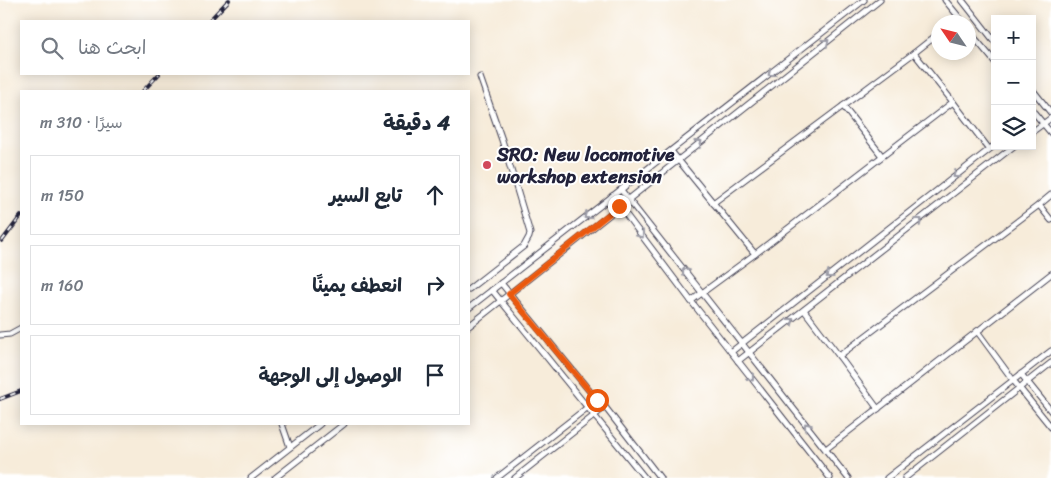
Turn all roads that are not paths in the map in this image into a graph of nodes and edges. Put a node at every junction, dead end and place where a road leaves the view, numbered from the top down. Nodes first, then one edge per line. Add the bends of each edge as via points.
1 (864, 0) edge
2 (880, 0) edge
3 (945, 0) edge
4 (962, 0) edge
5 (957, 15) edge
6 (991, 37) edge
7 (931, 39) edge
8 (976, 39) edge
9 (914, 52) junction
10 (993, 60) edge
11 (480, 76) dead end
12 (1036, 94) edge
13 (953, 102) junction
14 (843, 106) junction
15 (1046, 106) junction
16 (1036, 111) edge
17 (1051, 112) edge
18 (1036, 115) edge
19 (1051, 118) edge
20 (1043, 123) junction
21 (1036, 129) edge
22 (1051, 133) edge
23 (989, 149) joint
24 (1009, 150) edge
25 (671, 151) junction
26 (882, 156) junction
27 (678, 160) junction
28 (621, 190) junction
29 (1051, 195) edge
30 (612, 196) junction
31 (628, 199) junction
32 (713, 203) junction
33 (1038, 205) junction
34 (619, 206) junction
35 (1051, 220) edge
36 (754, 254) junction
37 (1051, 274) edge
38 (501, 283) junction
39 (470, 288) edge
40 (492, 290) junction
41 (703, 293) junction
42 (509, 294) junction
43 (500, 301) junction
44 (691, 301) junction
45 (470, 307) edge
46 (804, 310) junction
47 (470, 325) edge
48 (20, 329) edge
49 (977, 331) junction
50 (0, 335) edge
51 (742, 344) junction
52 (1051, 351) edge
53 (731, 352) junction
54 (750, 353) junction
55 (838, 356) junction
56 (738, 361) junction
57 (1051, 363) edge
58 (1021, 374) junction
59 (1013, 380) junction
60 (1027, 381) junction
61 (1020, 388) junction
62 (597, 400) junction
63 (588, 407) junction
64 (605, 407) junction
65 (878, 409) junction
66 (1051, 411) edge
67 (595, 416) junction
68 (282, 425) edge
69 (319, 425) edge
70 (343, 425) edge
71 (1051, 427) edge
72 (290, 447) junction
73 (826, 449) junction
74 (251, 478) edge
75 (275, 478) edge
76 (497, 478) edge
77 (515, 478) edge
78 (645, 478) edge
79 (660, 478) edge
80 (830, 478) edge
81 (848, 478) edge
82 (887, 478) edge
83 (906, 478) edge

1 -> 25 street
27 -> 2 street
3 - 5 street
4 - 6 street
7 - 9 street
8 - 10 street
9 - 13 street
9 - 14 street
11 - 39 street via 530,237 524,246
12 - 15 street
13 - 23 street
13 - 26 street
14 - 26 street
14 - 32 street
15 - 16 street
15 - 17 street
18 - 20 street
19 - 20 street
20 - 21 street
20 - 22 street
23 -> 51 street
46 -> 24 street
25 - 27 street
25 - 28 street
26 - 36 street
27 - 31 street
27 - 32 street
28 - 30 street
28 - 31 street
29 - 33 street
30 - 34 street
30 -> 38 street
31 - 34 street
41 -> 31 street
32 - 36 street
33 - 35 street
33 - 55 street
34 - 42 street
34 -> 44 street
36 - 41 street
37 - 49 street
38 - 40 street
38 - 42 street
40 - 43 street
40 - 45 street
41 - 44 street
41 - 51 street
42 - 43 street
42 - 62 street
43 - 47 street
43 - 63 street
44 - 53 street
54 -> 46 street
46 - 55 street
48 - 50 street
49 - 59 street
49 - 65 street
51 - 53 street
51 - 54 street
52 - 58 street
53 - 56 street
54 - 56 street
73 -> 54 street
55 - 65 street
56 -> 80 street
57 - 60 street
58 - 59 street
58 - 60 street
59 - 61 street
59 - 82 street
60 - 61 street
60 - 66 street
61 - 71 street
61 - 83 street
62 - 63 street
62 - 64 street
63 - 67 street
63 - 76 street
64 - 67 street
64 - 79 street
65 - 73 street
67 - 77 street
67 - 78 street
68 - 72 street
69 - 72 street
70 - 75 street
72 - 74 street
73 - 81 street

